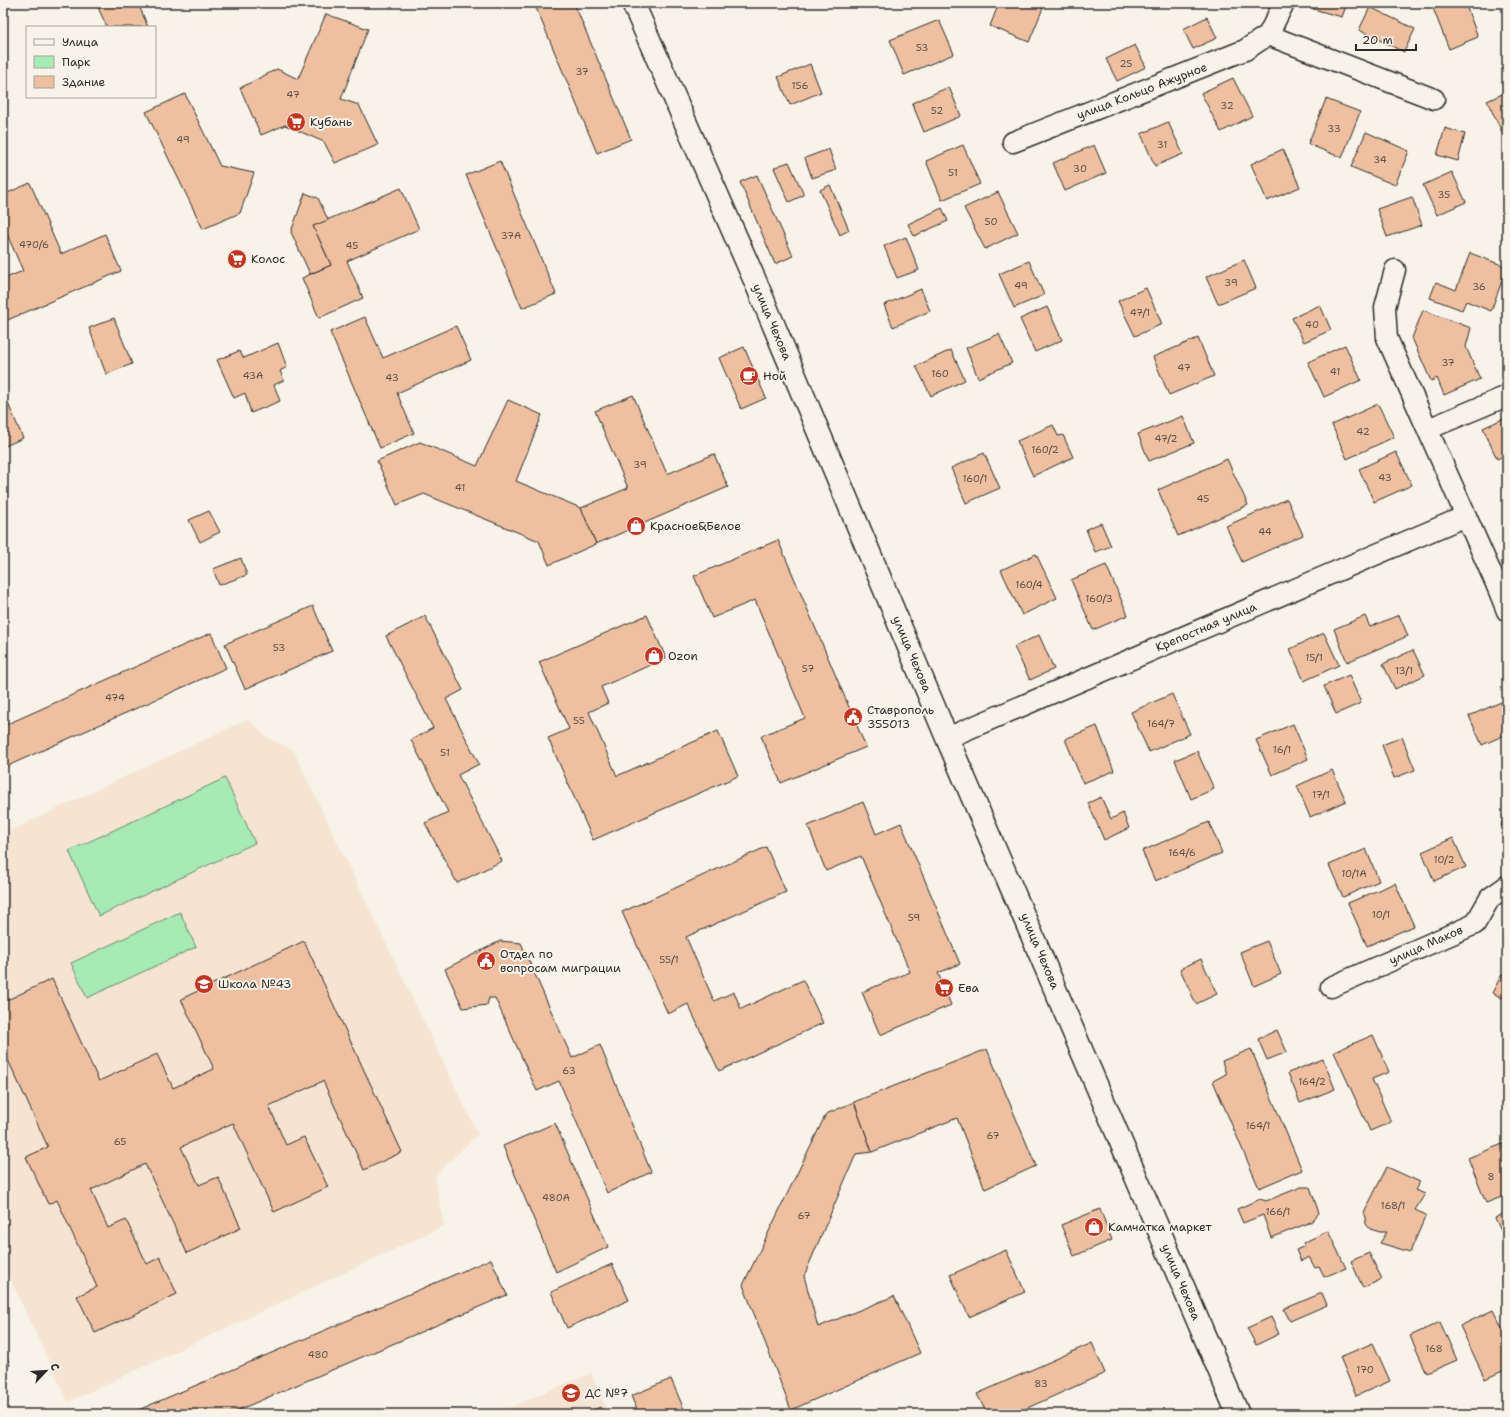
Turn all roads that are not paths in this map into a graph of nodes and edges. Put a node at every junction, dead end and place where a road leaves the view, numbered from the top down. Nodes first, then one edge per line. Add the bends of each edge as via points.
1 (633, 3) edge
2 (1284, 3) edge
3 (1268, 35) junction
4 (1434, 99) dead end
5 (1013, 142) dead end
6 (1395, 270) dead end
7 (1507, 396) edge
8 (1428, 429) junction
9 (1466, 516) junction
10 (1502, 584) edge
11 (1507, 611) edge
12 (947, 738) junction
13 (1507, 886) edge
14 (1331, 987) dead end
15 (1238, 1414) edge

1 - 12 street, улица Чехова via 759,290
2 - 3 street
3 - 4 street
3 - 5 street, улица Кольцо Ажурное via 1245,50
6 - 8 street via 1385,307 1387,338
7 - 8 street
8 - 9 street
9 - 10 street
9 - 12 street, Крепостная улица
10 - 11 street
12 - 15 street, улица Чехова
13 - 14 street, улица Маков via 1490,898 1475,924

